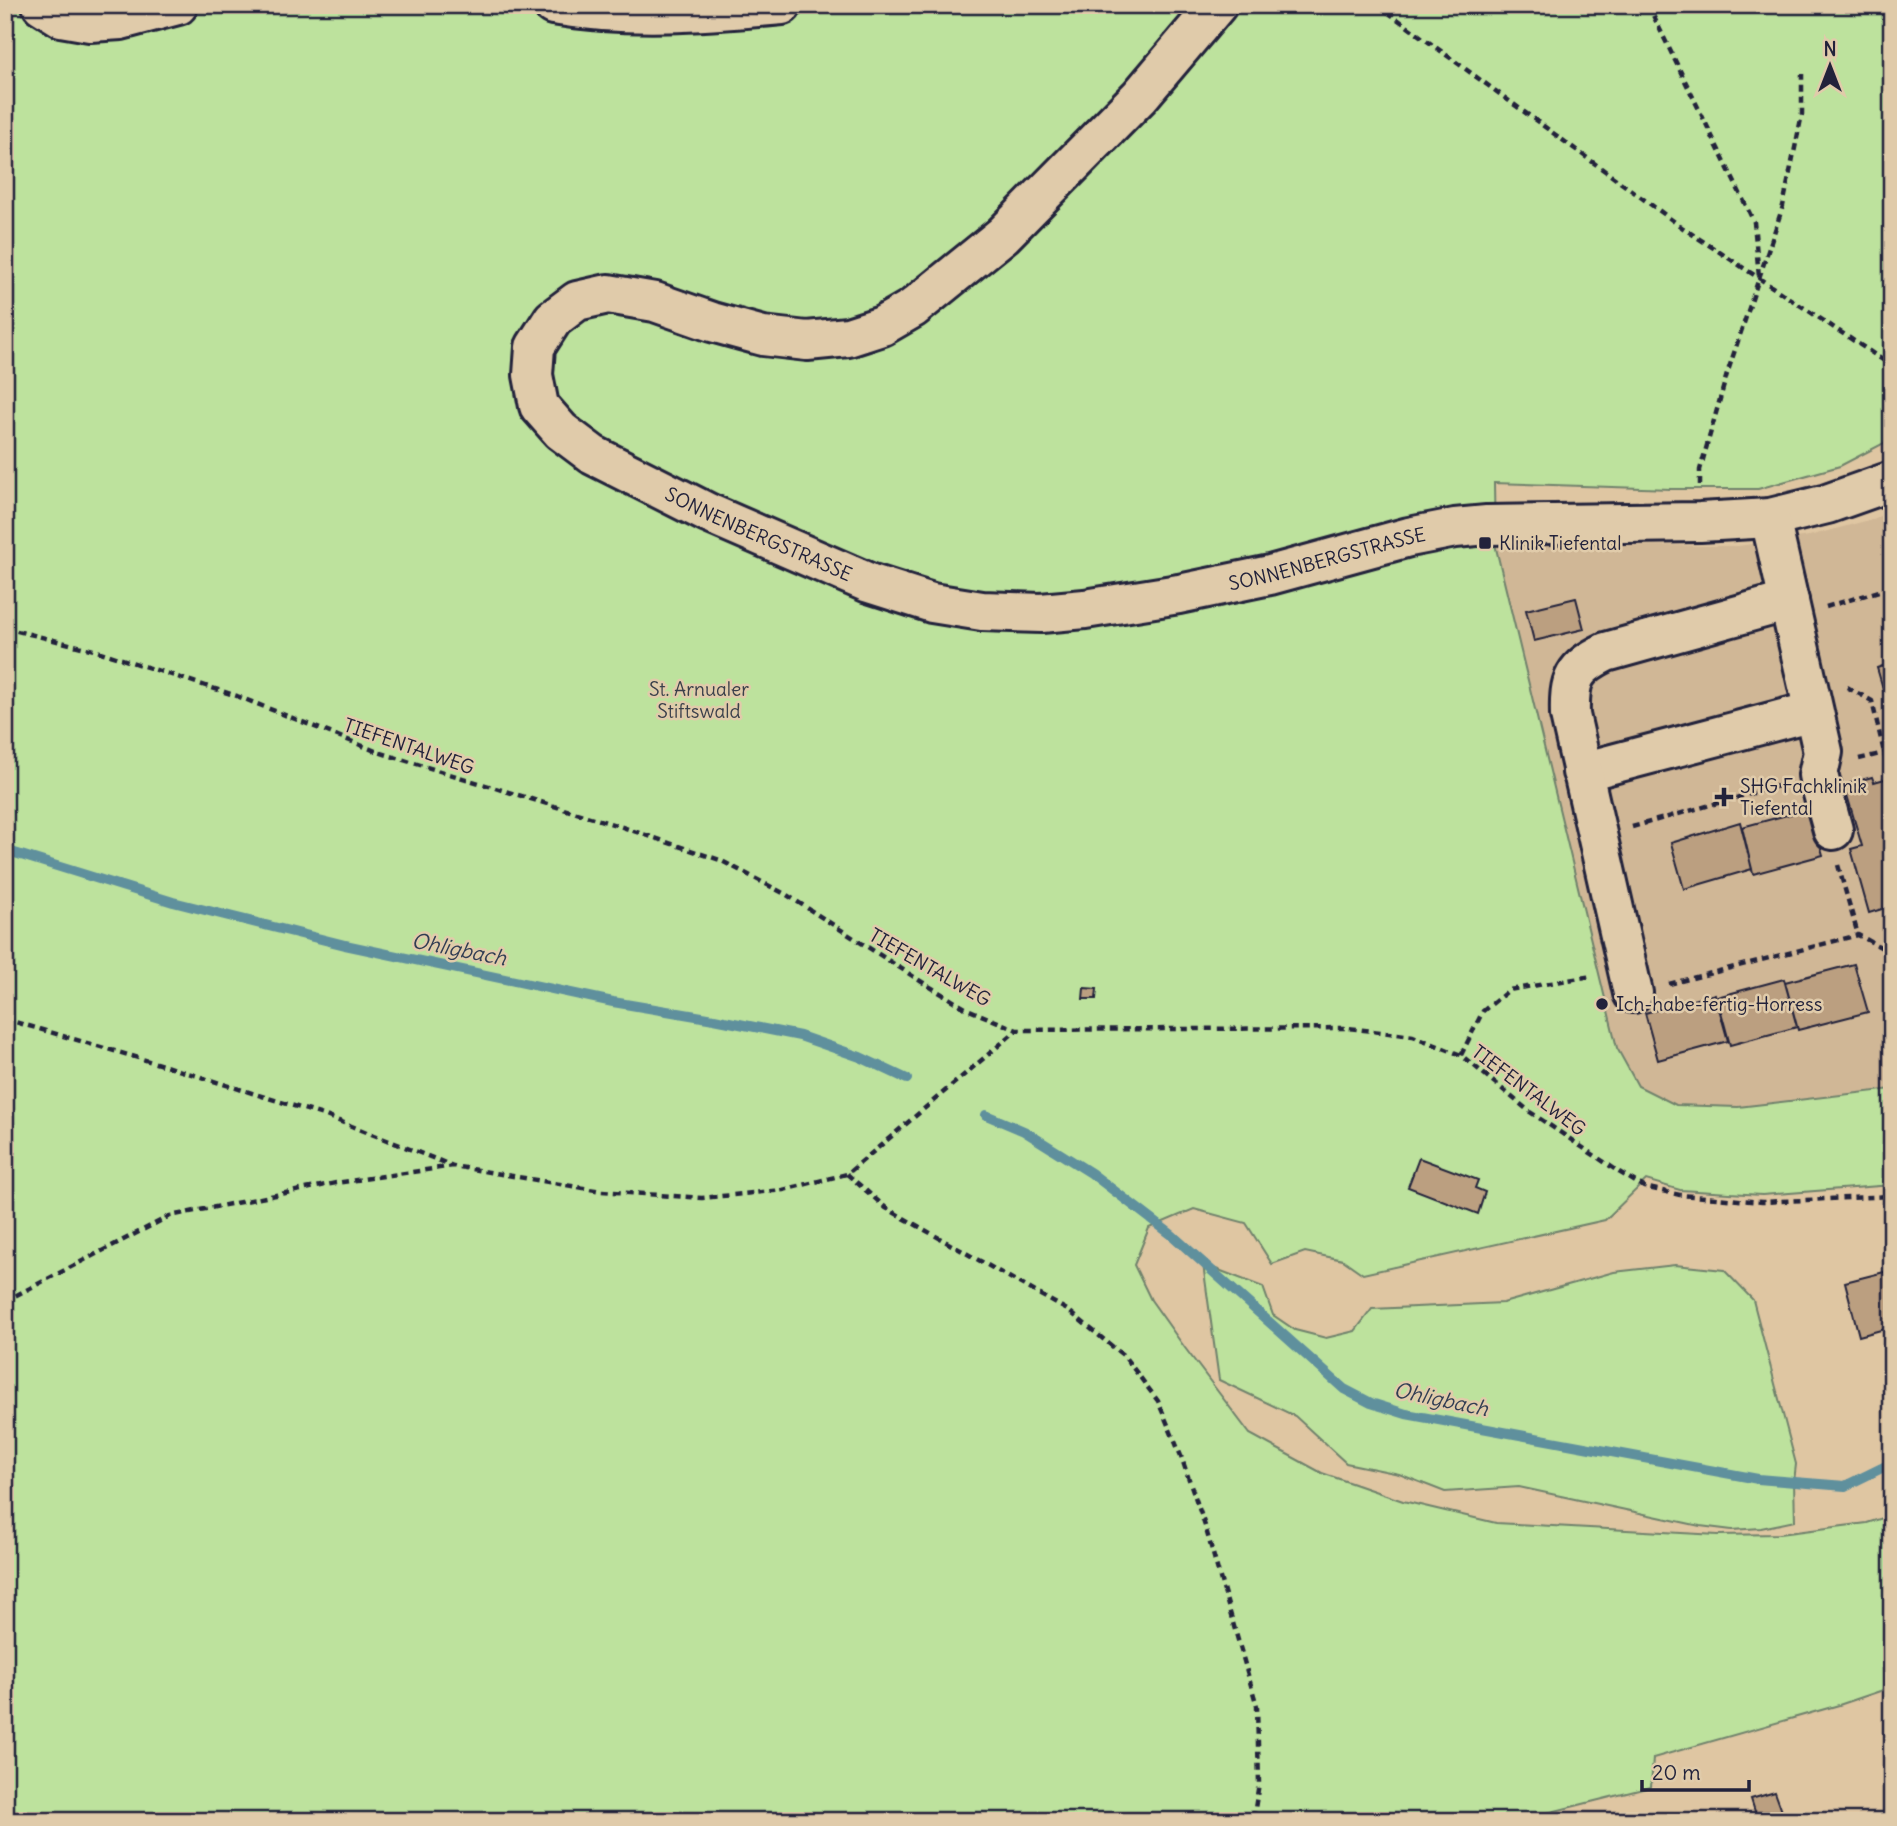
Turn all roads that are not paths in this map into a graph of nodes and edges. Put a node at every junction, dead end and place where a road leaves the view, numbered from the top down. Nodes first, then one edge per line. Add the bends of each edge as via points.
1 (42, 5) edge
2 (178, 5) edge
3 (553, 5) edge
4 (782, 5) edge
5 (1217, 5) edge
6 (1892, 481) edge
7 (1770, 517) junction
8 (1790, 609) junction
9 (1813, 711) junction
10 (1582, 772) junction
11 (1833, 830) dead end
12 (1631, 982) road end

1 - 2 street via 61,17 90,22 121,20
3 - 4 street via 681,13
5 - 7 street, SONNENBERGSTRASSE via 1140,96 1003,236 913,308 882,326 848,337 807,341 763,337 655,302 608,294 577,301 553,318 535,347 533,375 539,406 561,431 593,455 708,513 869,583 932,603 982,611 1085,609 1179,594 1455,528
6 - 7 street, SONNENBERGSTRASSE via 1827,504
7 - 8 street
8 - 9 street
8 - 10 street via 1606,652 1589,660 1574,675 1569,697
9 - 10 street
9 - 11 street via 1823,752 1818,775
10 - 12 street

